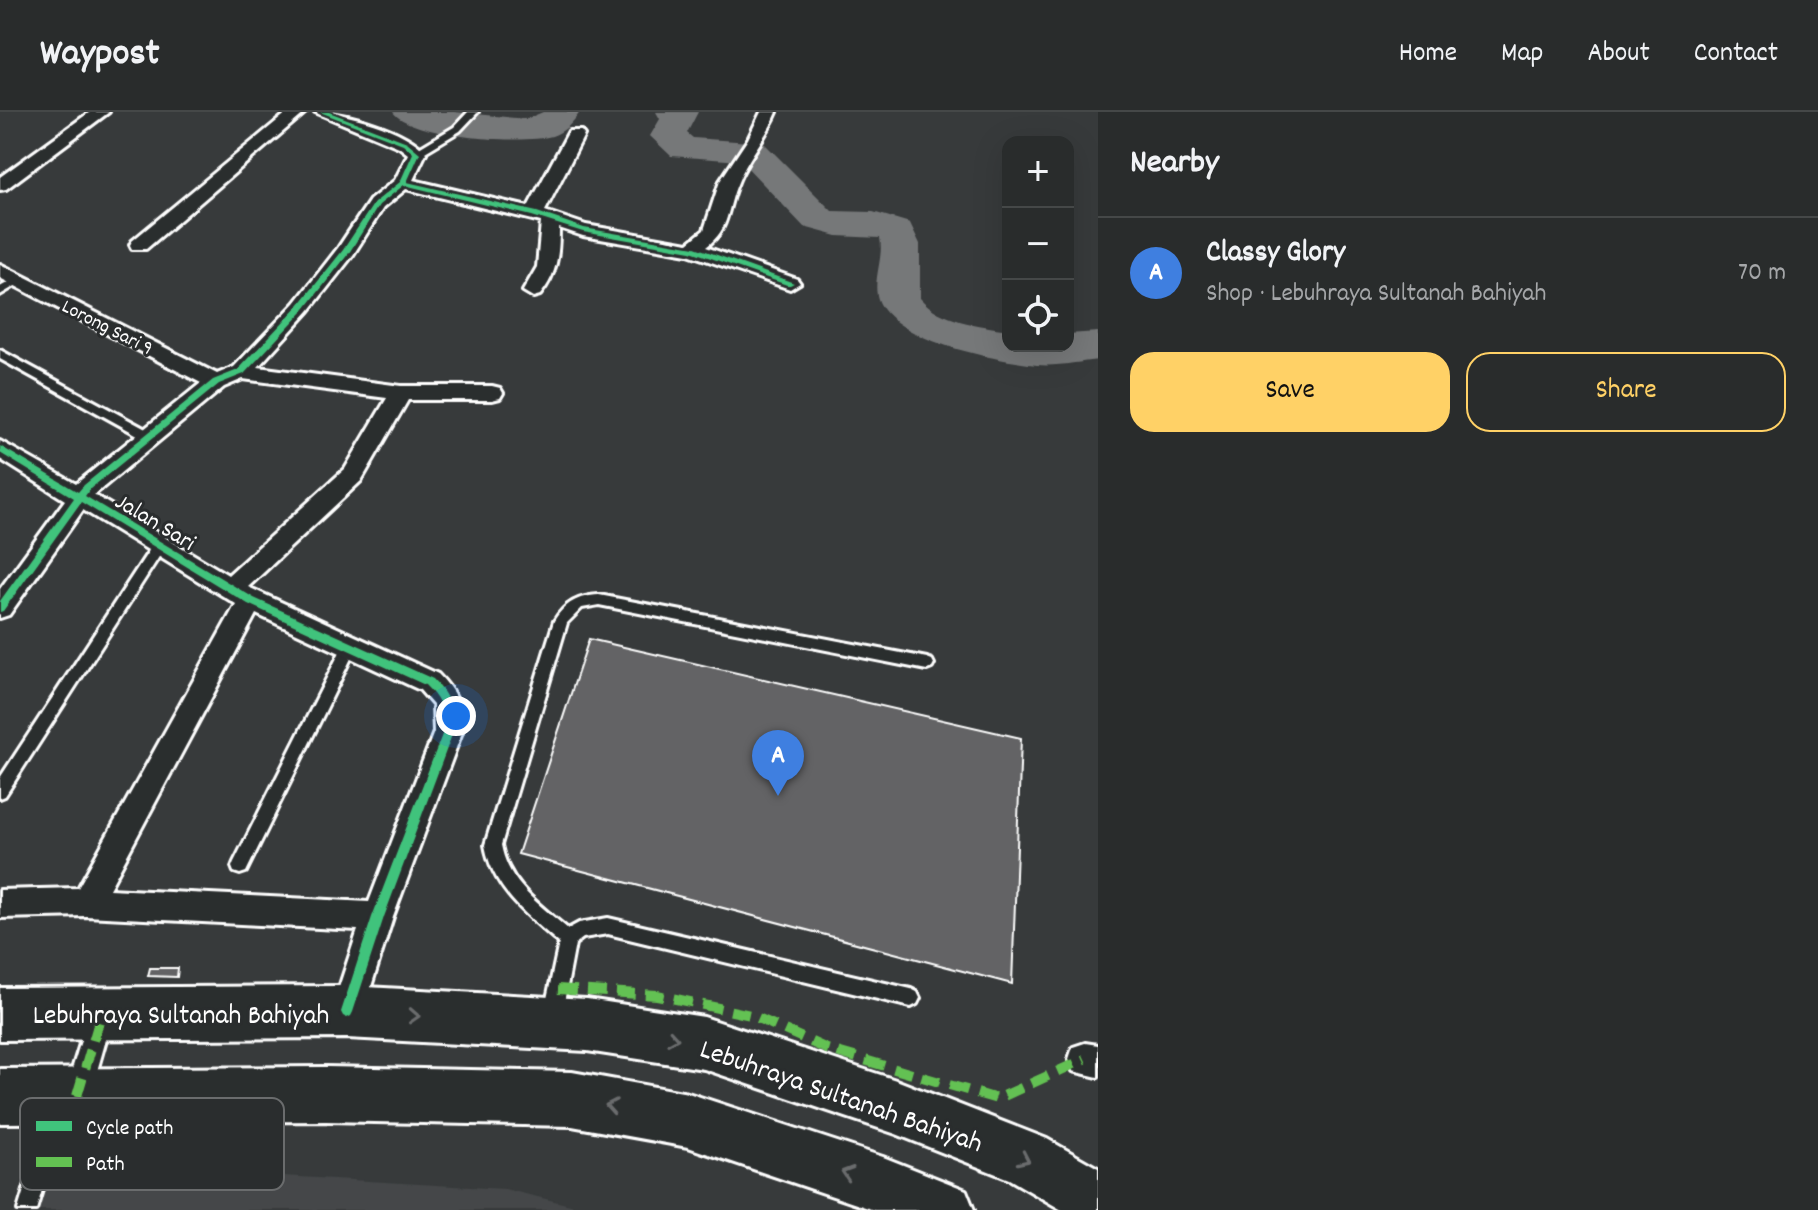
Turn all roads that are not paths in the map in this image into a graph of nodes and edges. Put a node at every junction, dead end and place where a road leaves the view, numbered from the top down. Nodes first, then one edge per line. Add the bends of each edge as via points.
1 (101, 112) edge
2 (298, 112) edge
3 (323, 112) edge
4 (769, 112) edge
5 (470, 116) edge
6 (575, 135) dead end
7 (417, 153) junction
8 (403, 183) junction
9 (0, 185) edge
10 (542, 217) junction
11 (139, 245) dead end
12 (692, 249) junction
13 (9, 275) edge
14 (790, 283) dead end
15 (533, 291) dead end
16 (0, 292) edge
17 (0, 354) edge
18 (241, 372) junction
19 (216, 382) junction
20 (401, 393) junction
21 (492, 393) dead end
22 (149, 436) junction
23 (3, 455) edge
24 (79, 499) junction
25 (159, 546) junction
26 (240, 595) junction
27 (0, 608) edge
28 (350, 646) junction
29 (927, 664) dead end
30 (0, 791) edge
31 (240, 867) dead end
32 (86, 902) junction
33 (0, 904) edge
34 (378, 917) junction
35 (568, 940) junction
36 (911, 998) dead end
37 (347, 1012) junction
38 (0, 1014) edge
39 (101, 1015) junction
40 (551, 1025) junction
41 (0, 1096) edge
42 (69, 1096) junction
43 (34, 1190) edge
44 (1098, 1199) edge
45 (27, 1210) edge
46 (946, 1210) edge

1 - 9 street
2 - 11 street
3 - 7 street via 405,143
4 - 12 street via 729,181 713,233
5 - 7 lane
6 - 10 street
7 - 8 street
8 - 10 street
8 - 18 street via 376,204 302,307
10 - 12 street via 583,230
10 - 15 street via 548,270
12 - 14 street
13 - 16 lane
13 - 19 street, Lorong Sari 9
17 - 22 lane
18 - 19 street
18 - 20 street
19 - 22 street
20 - 21 street
20 - 26 street via 353,475
22 - 24 street
23 - 24 street, Jalan Sari
24 - 25 street, Jalan Sari
24 - 27 street
25 - 26 street, Jalan Sari
25 - 30 lane
26 - 28 street, Jalan Sari
26 - 32 street
28 - 31 lane
28 - 34 street, Jalan Sari via 429,682 450,713 448,732
29 - 35 lane via 599,600 570,608 561,621 493,845 502,877
32 - 33 street
32 - 34 street
34 - 37 street
35 - 36 lane via 592,927 608,926
35 - 40 lane
37 - 39 main road, Lebuhraya Sultanah Bahiyah
37 -> 40 main road, Lebuhraya Sultanah Bahiyah
38 - 39 main road, Lebuhraya Sultanah Bahiyah
39 - 42 street
40 -> 44 main road, Lebuhraya Sultanah Bahiyah via 587,1025 704,1043 896,1107 1027,1159
41 - 42 main road
46 -> 42 main road via 688,1120 572,1099
43 - 45 lane

